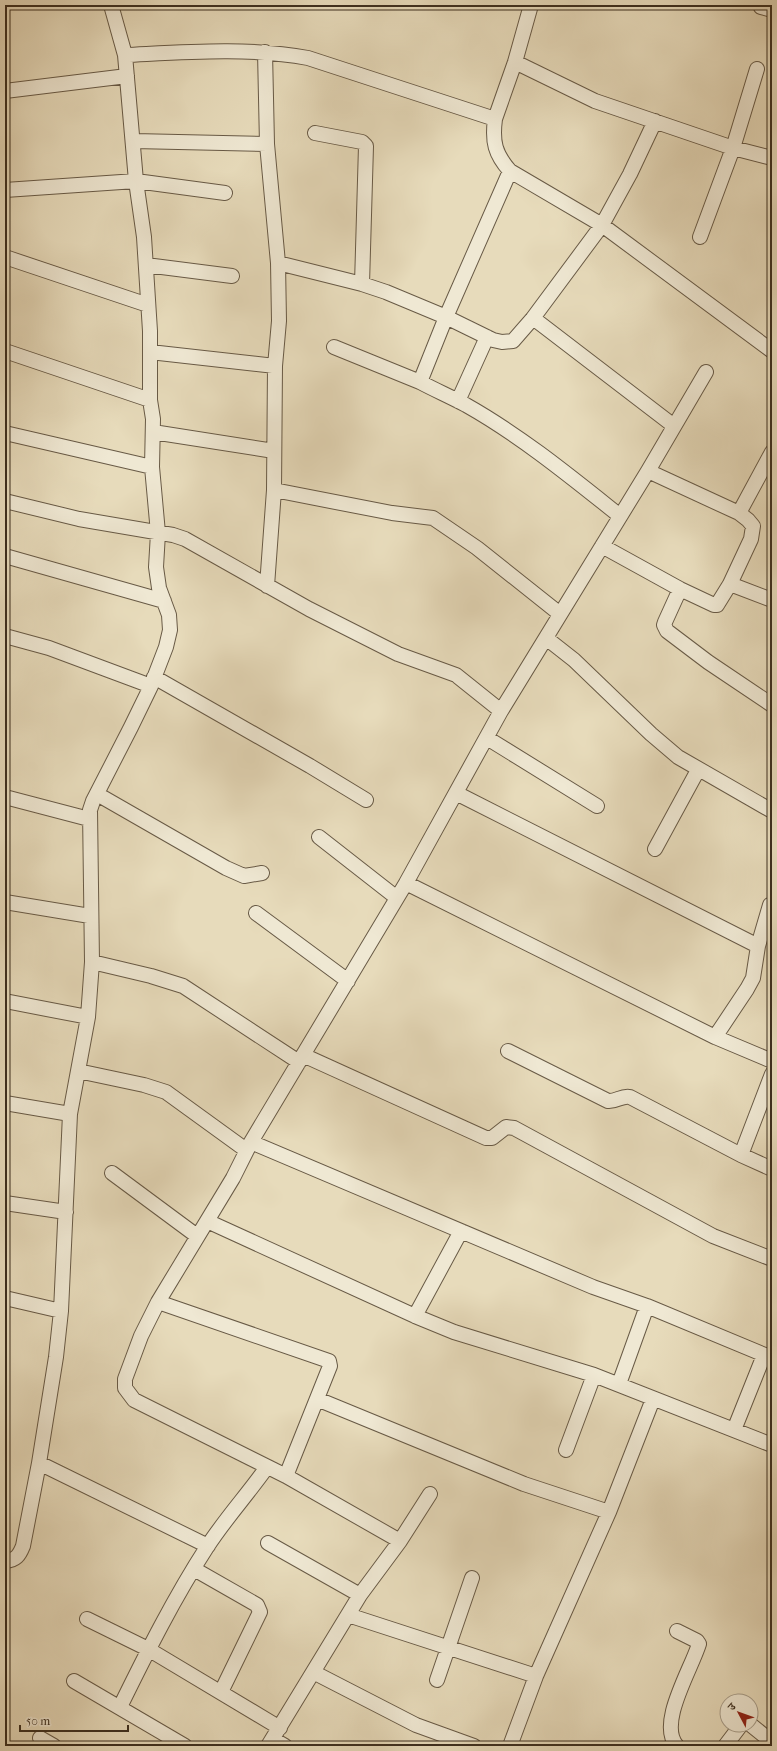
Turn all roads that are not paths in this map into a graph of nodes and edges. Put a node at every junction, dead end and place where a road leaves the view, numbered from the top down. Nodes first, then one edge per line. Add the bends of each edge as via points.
1 (111, 5) edge
2 (526, 7) edge
3 (265, 52) junction
4 (125, 55) junction
5 (515, 62) junction
6 (757, 69) dead end
7 (127, 76) junction
8 (5, 91) edge
9 (495, 119) junction
10 (655, 121) junction
11 (315, 133) dead end
12 (134, 141) junction
13 (267, 144) junction
14 (733, 148) junction
15 (772, 158) edge
16 (510, 171) junction
17 (136, 181) junction
18 (5, 190) edge
19 (225, 193) dead end
20 (602, 225) junction
21 (700, 237) dead end
22 (5, 257) edge
23 (278, 263) junction
24 (146, 265) junction
25 (232, 276) dead end
26 (362, 284) junction
27 (148, 305) junction
28 (446, 317) junction
29 (533, 318) junction
30 (487, 337) junction
31 (334, 347) dead end
32 (772, 351) edge
33 (5, 352) edge
34 (150, 352) junction
35 (275, 366) junction
36 (706, 372) dead end
37 (420, 382) junction
38 (150, 400) junction
39 (458, 401) junction
40 (674, 426) junction
41 (153, 432) junction
42 (5, 433) edge
43 (274, 451) junction
44 (772, 452) edge
45 (152, 467) junction
46 (648, 471) junction
47 (274, 490) junction
48 (5, 501) edge
49 (739, 513) junction
50 (620, 516) junction
51 (158, 533) junction
52 (602, 546) junction
53 (5, 556) edge
54 (730, 584) junction
55 (267, 586) junction
56 (680, 589) junction
57 (772, 600) edge
58 (164, 601) junction
59 (560, 614) junction
60 (5, 636) edge
61 (546, 638) junction
62 (152, 682) junction
63 (772, 705) edge
64 (501, 711) junction
65 (487, 738) junction
66 (698, 770) junction
67 (456, 793) junction
68 (97, 794) junction
69 (5, 797) edge
70 (366, 800) dead end
71 (597, 806) dead end
72 (772, 811) edge
73 (89, 819) junction
74 (319, 837) dead end
75 (655, 849) dead end
76 (262, 873) dead end
77 (406, 883) junction
78 (397, 898) junction
79 (5, 902) edge
80 (771, 903) edge
81 (256, 913) dead end
82 (90, 916) junction
83 (758, 946) junction
84 (92, 962) junction
85 (348, 981) junction
86 (5, 1001) edge
87 (88, 1017) junction
88 (715, 1037) junction
89 (508, 1051) dead end
90 (301, 1059) junction
91 (772, 1061) edge
92 (78, 1071) junction
93 (772, 1074) edge
94 (5, 1103) edge
95 (70, 1114) junction
96 (249, 1146) junction
97 (741, 1155) junction
98 (772, 1169) edge
99 (112, 1173) dead end
100 (5, 1203) edge
101 (66, 1212) junction
102 (207, 1221) junction
103 (461, 1231) junction
104 (197, 1236) junction
105 (772, 1259) edge
106 (5, 1298) edge
107 (158, 1302) junction
108 (647, 1306) junction
109 (61, 1311) junction
110 (415, 1316) junction
111 (768, 1356) edge
112 (594, 1375) junction
113 (619, 1384) junction
114 (317, 1399) junction
115 (653, 1399) junction
116 (734, 1430) junction
117 (772, 1445) edge
118 (566, 1450) dead end
119 (39, 1463) junction
120 (267, 1467) junction
121 (286, 1476) junction
122 (430, 1494) dead end
123 (609, 1512) junction
124 (400, 1541) junction
125 (268, 1543) dead end
126 (208, 1546) junction
127 (5, 1561) edge
128 (194, 1569) junction
129 (472, 1578) dead end
130 (360, 1595) junction
131 (348, 1615) junction
132 (87, 1619) dead end
133 (677, 1631) dead end
134 (448, 1647) junction
135 (148, 1649) junction
136 (313, 1672) junction
137 (536, 1676) junction
138 (436, 1680) dead end
139 (74, 1681) dead end
140 (220, 1692) junction
141 (120, 1707) junction
142 (759, 1731) edge
143 (735, 1733) edge
144 (40, 1738) dead end
145 (277, 1740) edge
146 (772, 1742) edge
147 (513, 1745) edge
148 (54, 1746) edge
149 (185, 1746) edge
150 (474, 1746) edge
151 (677, 1746) edge
152 (725, 1746) edge

1 - 4 street
2 - 5 street
3 - 4 street via 229,50
3 - 9 street via 308,58
3 - 13 street
4 - 7 street
5 - 9 street
5 - 10 street via 595,101
6 - 14 street
7 - 8 street
7 - 12 street
9 - 16 street via 495,149
10 - 14 street
10 - 20 street
11 - 26 street via 362,142 366,146
12 - 13 street
12 - 17 street
13 - 23 street
14 - 15 street
14 - 21 street
16 - 20 street
16 - 28 street
17 - 18 street
17 - 19 street
17 - 24 street
20 - 29 street
20 - 32 street
22 - 27 street
23 - 26 street
23 - 35 street via 279,320
24 - 25 street
24 - 27 street
26 - 28 street
27 - 34 street
28 - 30 street
28 - 37 street
29 - 30 street via 513,340 502,342
29 - 40 street
30 - 39 street
31 - 37 street
33 - 38 street
34 - 35 street
34 - 38 street
35 - 43 street
36 - 40 street
37 - 39 street
38 - 41 street
39 - 50 street via 485,416
40 - 46 street
41 - 43 street
41 - 45 street
42 - 45 street
43 - 47 street
44 - 49 street
45 - 51 street
46 - 49 street
46 - 50 street
47 - 55 street
47 - 59 street via 392,513 433,518 477,548
48 - 51 street via 79,519
49 - 54 street via 753,526 753,533
50 - 52 street
51 - 55 street via 185,539
51 - 58 street via 156,567
52 - 56 street
52 - 59 street
53 - 58 street
54 - 56 street via 717,605
54 - 57 street
55 - 64 street via 398,654 456,675
56 - 63 street via 664,625 667,631
58 - 62 street via 169,615 170,630
59 - 61 street
60 - 62 street
61 - 64 street
61 - 66 street via 574,660 651,734
62 - 68 street
62 - 70 street via 310,766
64 - 65 street
65 - 67 street
65 - 71 street
66 - 72 street
66 - 75 street
67 - 77 street
67 - 83 street
68 - 73 street
68 - 76 street via 226,868 244,876
69 - 73 street
73 - 82 street
74 - 78 street
77 - 78 street
77 - 88 street
78 - 85 street
79 - 82 street
80 - 83 street
81 - 85 street
82 - 84 street
83 - 88 street via 748,989
84 - 87 street
84 - 90 street via 183,986
85 - 90 street
86 - 87 street
87 - 92 street
88 - 91 street
89 - 97 street via 608,1101 630,1097
90 - 96 street
90 - 105 street via 486,1138 492,1138 506,1127 514,1128 713,1236
92 - 95 street
92 - 96 street via 166,1092
93 - 97 street
94 - 95 street
95 - 101 street
96 - 102 street
96 - 103 street
97 - 98 street
99 - 104 street
100 - 101 street
101 - 109 street
102 - 104 street
102 - 110 street
103 - 108 street via 593,1287
103 - 110 street
104 - 107 street
106 - 109 street
107 - 114 street via 327,1359 330,1366
107 - 120 street via 130,1363 125,1379 128,1393 134,1400
108 - 111 street
108 - 113 street
109 - 119 street
110 - 112 street via 454,1332
111 - 116 street
112 - 113 street
112 - 118 street
113 - 115 street
114 - 121 street
114 - 123 street via 524,1484
115 - 116 street
115 - 123 street
116 - 117 street
119 - 126 street
119 - 127 street via 23,1546 13,1560
120 - 121 street
120 - 126 street
121 - 124 street
122 - 124 street
123 - 137 street
124 - 130 street
125 - 130 street
126 - 128 street
128 - 135 street
128 - 140 street via 258,1605 260,1612
129 - 134 street
130 - 131 street
131 - 134 street
131 - 136 street
132 - 135 street
133 - 151 street via 697,1641 698,1644 672,1714 670,1734
134 - 137 street
134 - 138 street
135 - 140 street
135 - 141 street
136 - 145 street
136 - 150 street via 416,1725
137 - 147 street
139 - 141 street
140 - 145 street
141 - 149 street
142 - 146 street
143 - 152 street
144 - 148 street

